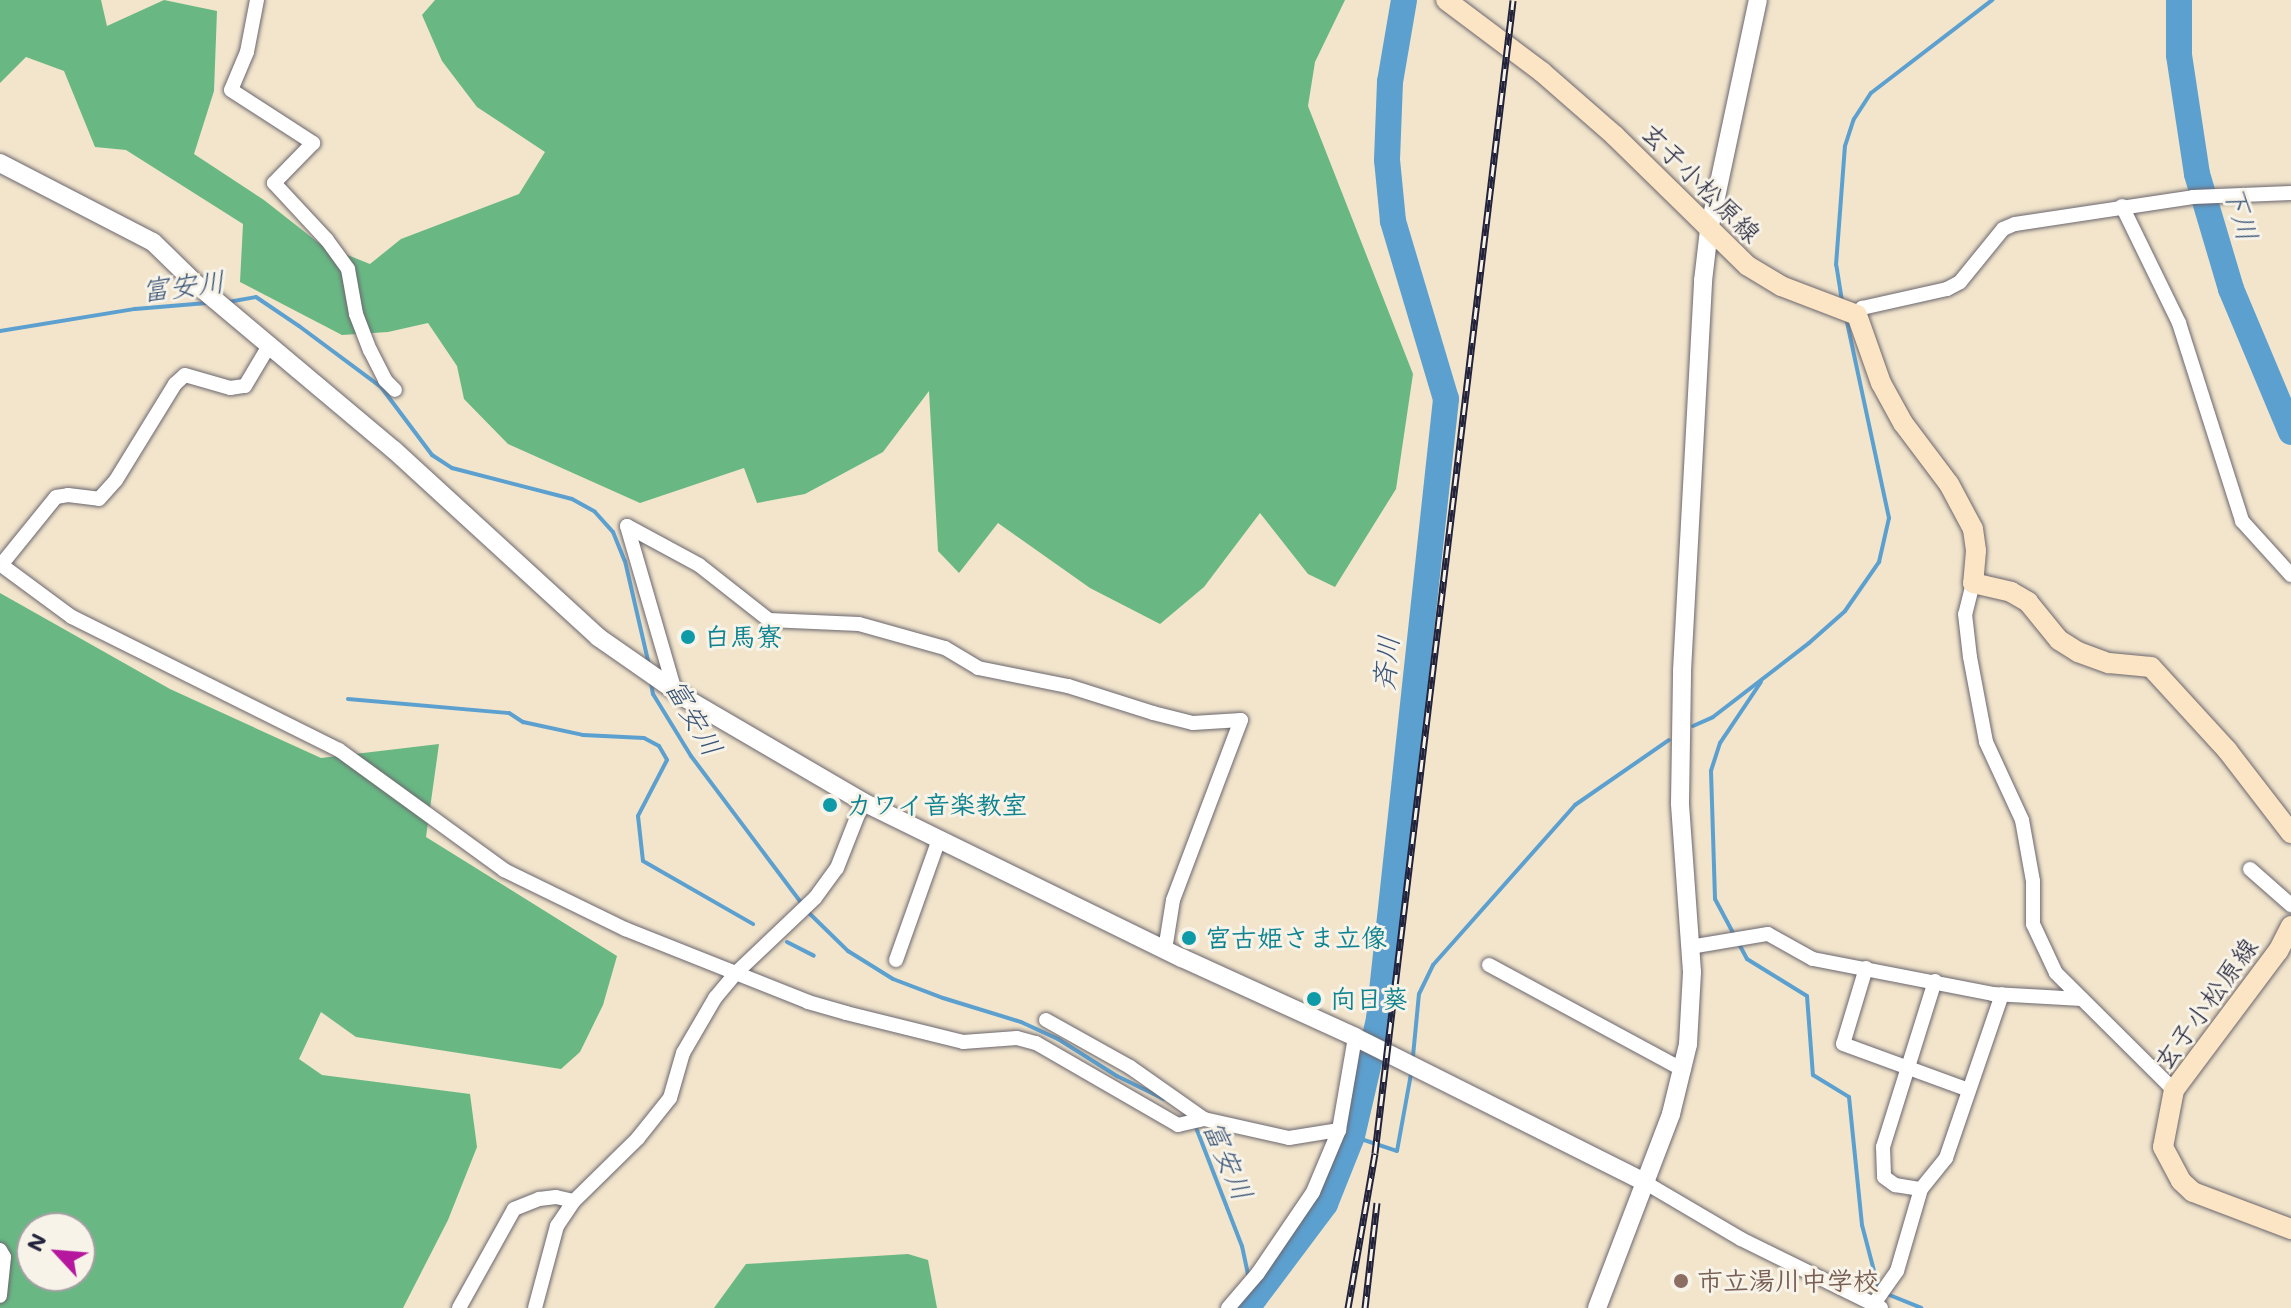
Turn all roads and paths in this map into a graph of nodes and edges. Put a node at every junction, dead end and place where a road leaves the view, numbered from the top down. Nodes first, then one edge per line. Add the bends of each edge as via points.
1 (257, 0) edge
2 (1446, 0) edge
3 (1758, 0) edge
4 (0, 163) edge
5 (2291, 193) edge
6 (2122, 206) junction
7 (1709, 230) junction
8 (1857, 315) junction
9 (270, 344) junction
10 (395, 390) dead end
11 (0, 564) edge
12 (2291, 575) edge
13 (1973, 583) junction
14 (678, 693) junction
15 (863, 802) junction
16 (2291, 833) edge
17 (939, 839) junction
18 (2250, 869) dead end
19 (2291, 905) edge
20 (2291, 926) edge
21 (1690, 947) junction
22 (1165, 950) junction
23 (896, 960) dead end
24 (1489, 965) dead end
25 (1866, 968) junction
26 (737, 972) junction
27 (1935, 981) junction
28 (2002, 994) junction
29 (2082, 999) junction
30 (1046, 1020) dead end
31 (1355, 1037) junction
32 (1908, 1068) junction
33 (1683, 1070) junction
34 (1969, 1090) junction
35 (2174, 1090) junction
36 (1204, 1119) junction
37 (1339, 1130) junction
38 (1646, 1183) junction
39 (1921, 1189) junction
40 (574, 1201) junction
41 (2291, 1229) edge
42 (0, 1250) edge
43 (0, 1296) edge
44 (1232, 1303) edge
45 (1877, 1306) edge
46 (459, 1308) edge
47 (535, 1308) edge
48 (1597, 1308) edge

1 - 10 street via 247,52 231,90 313,143 274,183 348,269 356,314 385,380
2 - 7 main road, 玄子小松原線 via 1542,72 1670,186
3 - 7 street
4 - 9 street via 153,242
5 - 6 street
6 - 8 street via 2003,229 1960,282 1862,308
6 - 12 street via 2179,323 2242,521
7 - 8 main road, 玄子小松原線 via 1748,266 1781,286
7 - 21 street via 1686,540 1682,671 1680,803
8 - 13 main road via 1881,383 1973,529
9 - 11 street via 245,386 230,388 185,375 99,499 56,497
9 - 14 street via 598,637
11 - 26 street via 72,617 339,750 504,870 625,929
13 - 16 main road via 2028,602 2059,640 2078,652 2109,663 2151,667
13 - 29 street via 1965,614 1970,657 1986,742 2022,820 2033,881 2033,924 2056,973
14 - 15 street
14 - 22 street via 627,526 699,565 769,620 859,624 945,648 978,668 1068,686 1153,713 1193,723 1241,720 1173,900
15 - 17 street
15 - 26 street via 837,868 815,898
17 - 22 street
17 - 23 street
18 - 19 street
20 - 35 main road, 玄子小松原線
21 - 25 street via 1768,934 1813,959
21 - 33 street
22 - 31 street
24 - 33 street
25 - 27 street
25 - 32 street via 1843,1044
26 - 36 street via 808,1002 933,1035 963,1042 1017,1038 1036,1043 1178,1125
26 - 40 street via 683,1053 670,1098
27 - 28 street
27 - 32 street
28 - 29 street
28 - 34 street
29 - 35 street
30 - 36 street via 1130,1067
31 - 37 street
31 - 38 street
32 - 34 street
32 - 39 street via 1883,1147 1884,1177 1895,1185
33 - 38 street
34 - 39 street via 1946,1158
35 - 41 main road, 玄子小松原線 via 2163,1147 2181,1181 2193,1192
36 - 37 street via 1289,1138
37 - 44 street via 1313,1192
38 - 45 street via 1741,1239
38 - 48 street
39 - 45 street via 1897,1271
40 - 46 street via 539,1199 514,1209
40 - 47 street via 557,1226
42 - 43 street

